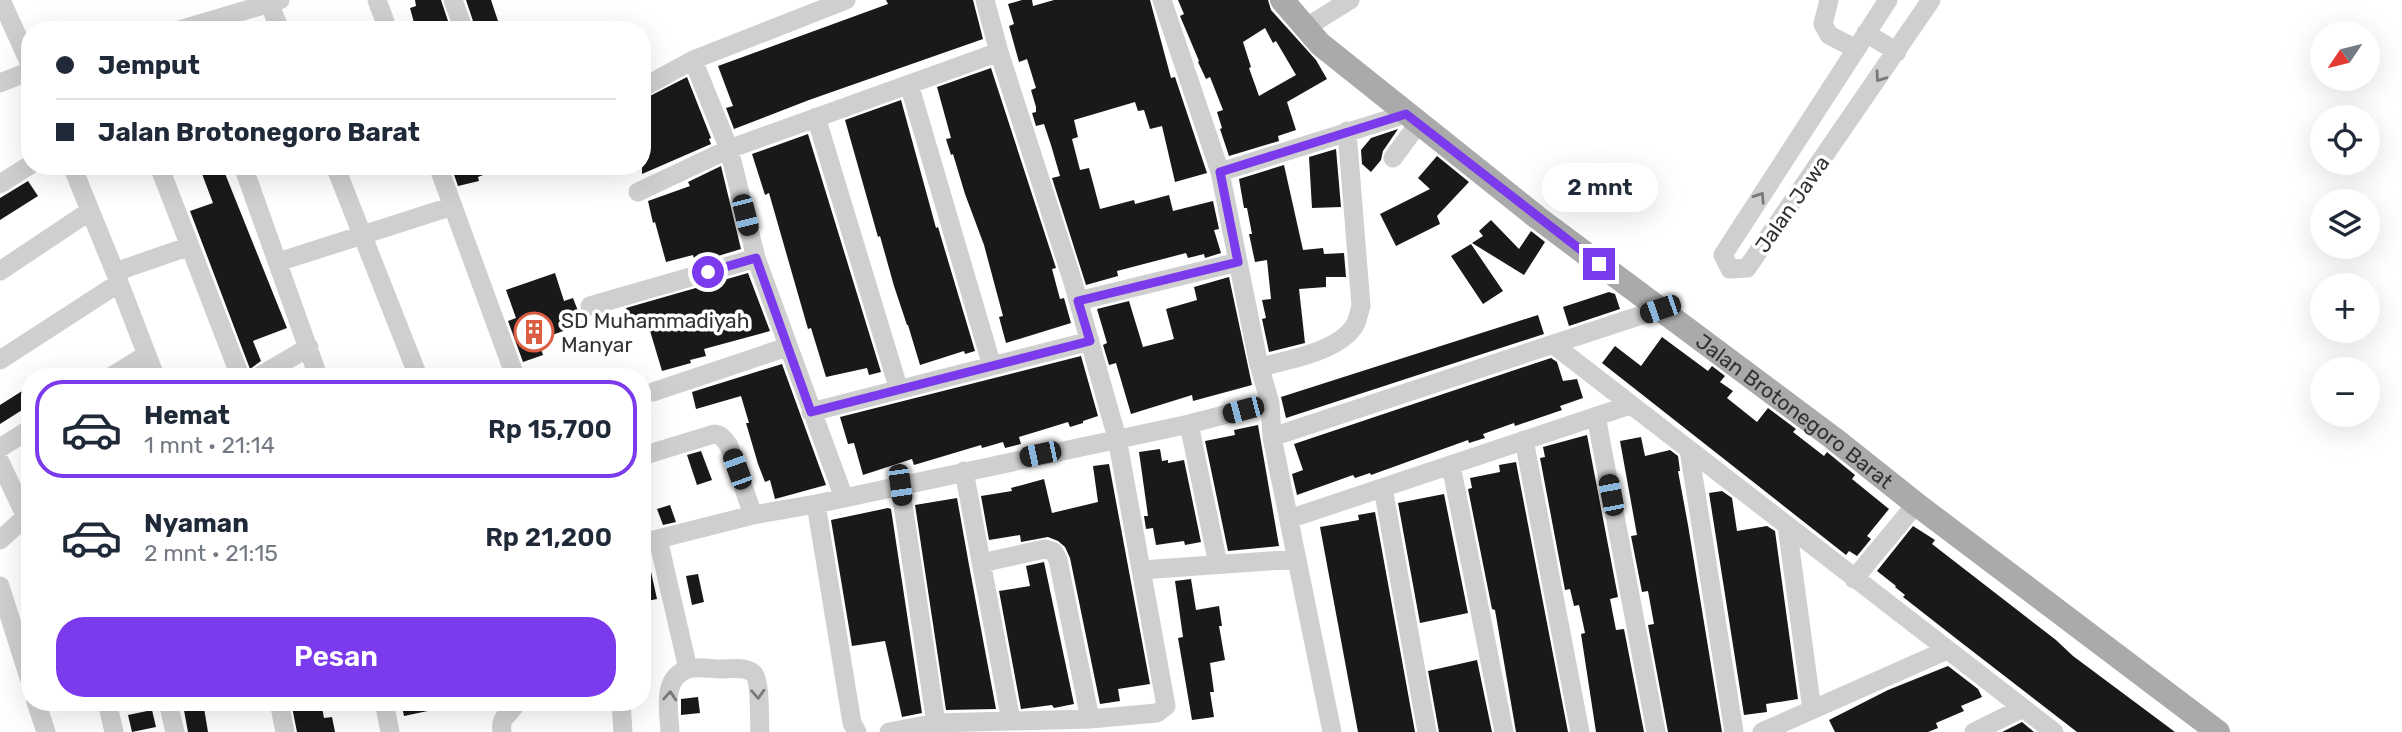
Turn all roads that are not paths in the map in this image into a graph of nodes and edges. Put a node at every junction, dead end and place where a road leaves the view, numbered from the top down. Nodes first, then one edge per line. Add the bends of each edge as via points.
1 (1, 0) edge
2 (377, 0) edge
3 (453, 0) edge
4 (846, 0) edge
5 (985, 0) edge
6 (1162, 0) edge
7 (1282, 0) edge
8 (1350, 0) edge
9 (1829, 0) edge
10 (1888, 0) edge
11 (1931, 0) edge
12 (272, 1) edge
13 (213, 21) edge
14 (277, 21) edge
15 (385, 21) edge
16 (461, 21) edge
17 (1305, 28) junction
18 (1861, 41) junction
19 (21, 44) edge
20 (999, 52) junction
21 (1897, 52) junction
22 (693, 60) junction
23 (21, 75) edge
24 (0, 83) edge
25 (651, 83) edge
26 (909, 84) junction
27 (816, 117) junction
28 (1412, 119) junction
29 (1348, 131) junction
30 (729, 149) junction
31 (1393, 158) dead end
32 (21, 171) edge
33 (1220, 172) junction
34 (76, 175) edge
35 (162, 175) edge
36 (246, 175) edge
37 (339, 175) edge
38 (441, 175) edge
39 (0, 184) edge
40 (638, 192) dead end
41 (453, 206) junction
42 (90, 211) junction
43 (362, 235) junction
44 (190, 246) junction
45 (756, 258) junction
46 (278, 262) junction
47 (1238, 262) junction
48 (0, 271) edge
49 (117, 278) junction
50 (1078, 301) junction
51 (590, 306) dead end
52 (1660, 309) junction
53 (1090, 341) junction
54 (1554, 345) junction
55 (309, 347) junction
56 (787, 347) junction
57 (146, 355) junction
58 (0, 360) edge
59 (992, 366) junction
60 (1260, 367) junction
61 (125, 368) edge
62 (152, 368) edge
63 (237, 368) edge
64 (274, 368) edge
65 (316, 368) edge
66 (415, 368) edge
67 (512, 368) edge
68 (899, 390) junction
69 (653, 392) dead end
70 (1270, 402) junction
71 (1630, 405) junction
72 (811, 412) junction
73 (1596, 416) junction
74 (1189, 424) junction
75 (21, 435) edge
76 (1272, 437) junction
77 (1117, 438) junction
78 (1524, 440) junction
79 (0, 448) edge
80 (1689, 450) junction
81 (651, 453) edge
82 (0, 462) edge
83 (1451, 465) junction
84 (964, 471) junction
85 (900, 485) junction
86 (1383, 488) junction
87 (844, 498) junction
88 (21, 501) edge
89 (816, 504) junction
90 (1916, 504) junction
91 (753, 515) junction
92 (1289, 519) junction
93 (21, 520) edge
94 (1787, 526) junction
95 (0, 540) edge
96 (651, 541) edge
97 (651, 544) edge
98 (1297, 559) junction
99 (981, 563) junction
100 (1218, 564) junction
101 (1141, 570) junction
102 (1854, 579) junction
103 (0, 586) edge
104 (1947, 650) junction
105 (21, 652) edge
106 (688, 669) junction
107 (2023, 708) junction
108 (39, 711) edge
109 (109, 711) edge
110 (170, 711) edge
111 (281, 711) edge
112 (386, 711) edge
113 (511, 711) edge
114 (622, 711) edge
115 (1090, 719) junction
116 (1808, 719) edge
117 (1011, 721) junction
118 (936, 723) junction
119 (46, 732) edge
120 (114, 732) edge
121 (175, 732) edge
122 (285, 732) edge
123 (390, 732) edge
124 (502, 732) edge
125 (623, 732) edge
126 (670, 732) edge
127 (760, 732) edge
128 (857, 732) edge
129 (889, 732) edge
130 (1332, 732) edge
131 (1427, 732) edge
132 (1504, 732) edge
133 (1580, 732) edge
134 (1656, 732) edge
135 (1734, 732) edge
136 (1762, 732) edge
137 (1973, 732) edge
138 (2054, 732) edge
139 (2218, 732) edge

1 - 19 street
2 - 15 street
3 - 16 street
4 - 22 street
5 - 20 street
6 - 33 street
7 - 17 main road, Jalan Brotonegoro Barat
8 - 17 street
9 - 18 street via 1824,24 1829,34
10 - 18 street, Jalan Jawa
11 - 21 street, Jalan Jawa
12 - 13 street
12 - 14 street
17 - 28 main road, Jalan Brotonegoro Barat
18 - 21 street
21 -> 18 street, Jalan Jawa via 1747,268 1730,269 1723,254
20 - 26 street
20 - 50 street
22 - 25 street
22 - 30 street
23 - 24 street
26 - 27 street
26 - 59 street
27 - 30 street
27 - 68 street
28 - 29 street
28 - 31 street
28 - 52 main road, Jalan Brotonegoro Barat
29 - 33 street
29 - 60 street via 1360,306 1355,325 1327,347
30 - 40 street
30 - 45 street
32 - 39 street
33 - 47 street
34 - 42 street
35 - 44 street
36 - 46 street
37 - 43 street
38 - 41 street
41 - 43 street
41 - 67 street
42 - 48 street
42 - 49 street
43 - 46 street
43 - 66 street
44 - 49 street
44 - 63 street
45 - 51 street
45 - 56 street
46 - 55 street
47 - 50 street
47 - 60 street
49 - 57 street
49 - 58 street
50 - 53 street
52 - 54 street
52 - 90 main road, Jalan Brotonegoro Barat
53 - 59 street
53 - 77 street
54 - 71 street
54 - 76 street
55 - 64 street
55 - 65 street
56 - 69 street
56 - 72 street
57 - 61 street
57 - 62 street
59 - 68 street
60 - 70 street
68 - 72 street
70 - 74 street
70 - 76 street
71 - 73 street
71 - 80 street
72 - 87 street
73 - 78 street
73 - 134 street
74 - 77 street
74 - 100 street
75 - 79 street
76 - 92 street
77 - 84 street
77 - 101 street
78 - 83 street
78 - 133 street
80 - 94 street
80 - 135 street
81 - 91 street via 714,434 724,437
82 - 88 street
83 - 86 street
83 - 132 street
84 - 85 street
84 - 99 street
85 - 87 street
85 - 118 street
86 - 92 street
86 - 131 street
87 - 89 street
89 - 91 street
89 - 128 street
90 - 102 street
90 - 139 main road, Jalan Brotonegoro Barat
91 - 96 street
92 - 98 street
93 - 95 street
94 - 102 street
94 - 116 street
97 - 106 street
98 - 100 street
98 - 130 street
99 - 115 street via 1045,549 1054,552
99 - 117 street
100 - 101 street
101 - 115 street via 1166,706 1157,713
102 - 104 street
103 - 105 street
104 - 107 street
104 - 116 street
126 -> 106 street via 670,685
106 -> 127 street via 744,668 753,673
107 - 137 street
107 - 138 street
108 - 119 street
109 - 120 street
110 - 121 street
111 - 122 street
112 - 123 street
113 - 124 street via 500,723
114 - 125 street
115 - 117 street
116 - 136 street
117 - 118 street
118 - 129 street

